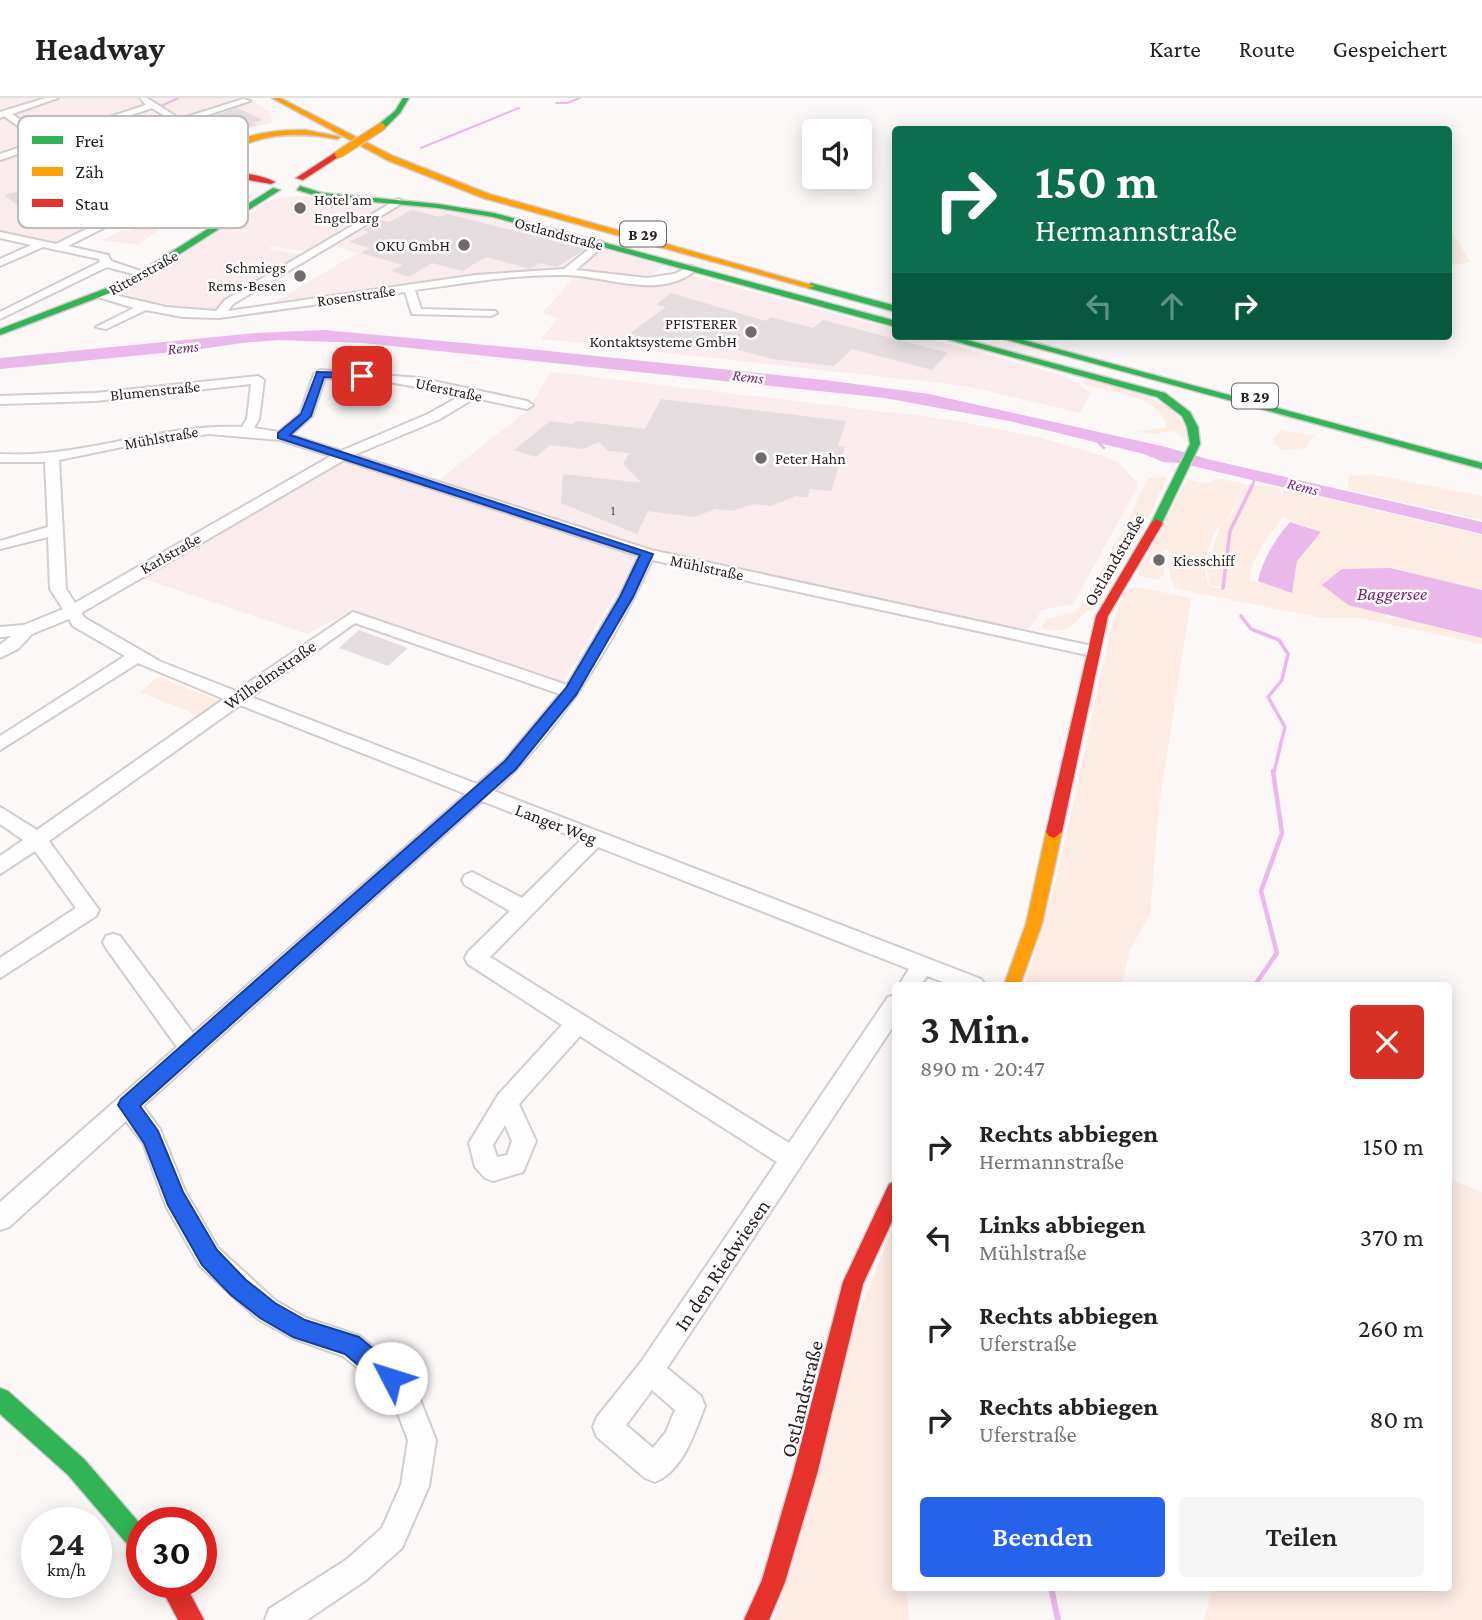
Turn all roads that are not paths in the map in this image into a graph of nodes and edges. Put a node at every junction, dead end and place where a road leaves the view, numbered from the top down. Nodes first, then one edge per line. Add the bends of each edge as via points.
1 (54, 98) edge
2 (141, 98) edge
3 (266, 98) edge
4 (275, 98) edge
5 (406, 98) edge
6 (296, 99) edge
7 (246, 101) dead end
8 (153, 105) junction
9 (2, 114) edge
10 (120, 116) edge
11 (170, 116) edge
12 (199, 116) edge
13 (18, 124) edge
14 (248, 137) edge
15 (248, 140) edge
16 (18, 151) edge
17 (0, 157) edge
18 (390, 158) junction
19 (248, 179) edge
20 (300, 183) junction
21 (273, 186) junction
22 (398, 202) junction
23 (248, 204) edge
24 (96, 228) edge
25 (213, 228) edge
26 (1, 236) edge
27 (599, 244) junction
28 (39, 245) junction
29 (56, 248) junction
30 (0, 262) edge
31 (106, 263) junction
32 (692, 270) junction
33 (567, 272) junction
34 (144, 274) junction
35 (409, 288) junction
36 (102, 295) junction
37 (892, 300) edge
38 (146, 306) junction
39 (892, 308) edge
40 (491, 313) dead end
41 (219, 315) junction
42 (0, 316) edge
43 (892, 323) edge
44 (102, 327) dead end
45 (0, 332) edge
46 (955, 340) edge
47 (1013, 340) edge
48 (1043, 340) edge
49 (473, 394) junction
50 (0, 400) edge
51 (527, 405) dead end
52 (247, 429) junction
53 (282, 436) junction
54 (343, 456) junction
55 (1482, 457) edge
56 (0, 458) edge
57 (52, 459) junction
58 (1482, 466) edge
59 (56, 529) junction
60 (0, 545) edge
61 (647, 554) junction
62 (71, 612) junction
63 (26, 630) junction
64 (0, 632) edge
65 (1092, 651) junction
66 (0, 653) edge
67 (137, 656) junction
68 (571, 692) junction
69 (238, 698) junction
70 (0, 744) edge
71 (478, 793) junction
72 (0, 814) edge
73 (594, 839) junction
74 (37, 840) junction
75 (0, 866) edge
76 (472, 880) dead end
77 (524, 909) junction
78 (114, 942) dead end
79 (922, 966) junction
80 (0, 969) edge
81 (911, 982) edge
82 (966, 982) edge
83 (1013, 982) edge
84 (892, 1010) edge
85 (577, 1024) junction
86 (191, 1048) junction
87 (506, 1102) dead end
88 (128, 1105) junction
89 (793, 1159) junction
90 (892, 1199) edge
91 (0, 1218) edge
92 (650, 1371) dead end
93 (0, 1399) edge
94 (126, 1523) edge
95 (179, 1598) edge
96 (192, 1620) edge
97 (280, 1620) edge
98 (756, 1620) edge

1 - 9 street
2 - 8 street
3 - 14 main road via 282,112 283,119
4 - 18 main road, B 29
5 - 20 main road, bridge via 381,127
6 - 37 main road, B 29 via 395,152 495,192
7 - 12 street
8 - 10 street
8 - 11 street
9 - 13 street
15 - 18 main road via 321,133
16 - 17 street
18 - 39 main road, B 29 via 527,209
19 - 21 main road
20 - 21 main road
20 - 22 main road, Ostlandstraße via 321,195
21 - 23 main road, Ritterstraße
22 - 27 main road, Ostlandstraße via 481,213
22 - 41 street via 229,302
24 - 29 street
25 - 34 main road, Ritterstraße
26 - 28 street
27 - 32 main road, Ostlandstraße
27 - 33 street
28 - 29 street
28 - 30 street
29 - 31 street via 104,257
31 - 34 street
31 - 42 street
32 - 33 street, Rosenstraße via 657,283
32 - 43 main road, Ostlandstraße
33 - 35 street, Rosenstraße
34 - 36 main road, Ritterstraße
35 - 40 street via 416,312
35 - 41 street, Rosenstraße
36 - 38 street, Rosenstraße
36 - 45 main road, Ritterstraße
38 - 41 street, Rosenstraße
38 - 44 street
46 - 65 main road, Ostlandstraße via 1161,395 1191,419 1195,444 1158,522 1102,616
47 - 58 main road, B 29
48 - 55 main road, B 29
49 - 51 street, Uferstraße
49 - 53 street, Uferstraße via 383,377 320,374 306,416
49 - 54 street, Karlstraße via 433,417
50 - 52 street, Blumenstraße via 95,397 258,380 253,419
52 - 53 street, Mühlstraße
52 - 57 street, Mühlstraße via 181,432
53 - 54 street, Mühlstraße
54 - 61 street, Mühlstraße
54 - 62 street, Karlstraße
56 - 57 street, Mühlstraße
57 - 59 street
59 - 60 street
59 - 62 street via 58,589
61 - 65 street, Mühlstraße
61 - 68 street
62 - 63 street, Karlstraße
62 - 67 street, Langer Weg via 79,622
63 - 64 street
63 - 66 street, Karlstraße
65 - 83 main road, Ostlandstraße via 1037,911
67 - 69 street, Langer Weg
67 - 70 street
68 - 69 street, Wilhelmstraße via 353,617
68 - 71 street via 511,765
69 - 71 street, Langer Weg
69 - 74 street, Wilhelmstraße
71 - 73 street, Langer Weg
71 - 86 street
72 - 74 street
73 - 77 street
73 - 79 street, Langer Weg
74 - 75 street, Wilhelmstraße
74 - 80 street via 89,910
76 - 77 street
77 - 85 street via 475,958
78 - 86 street
79 - 81 street
79 - 82 street, Langer Weg
84 - 89 street, In den Riedwiesen
85 - 87 street
85 - 89 street
86 - 88 street
88 - 91 street
88 - 97 street via 152,1138 175,1198 209,1258 267,1310 301,1329 351,1345 381,1370 405,1397 422,1440 415,1486 392,1538 356,1570
89 - 92 street, In den Riedwiesen
90 - 98 main road, Ostlandstraße via 853,1282 805,1474 773,1582
93 - 94 main road via 57,1448
95 - 96 main road

